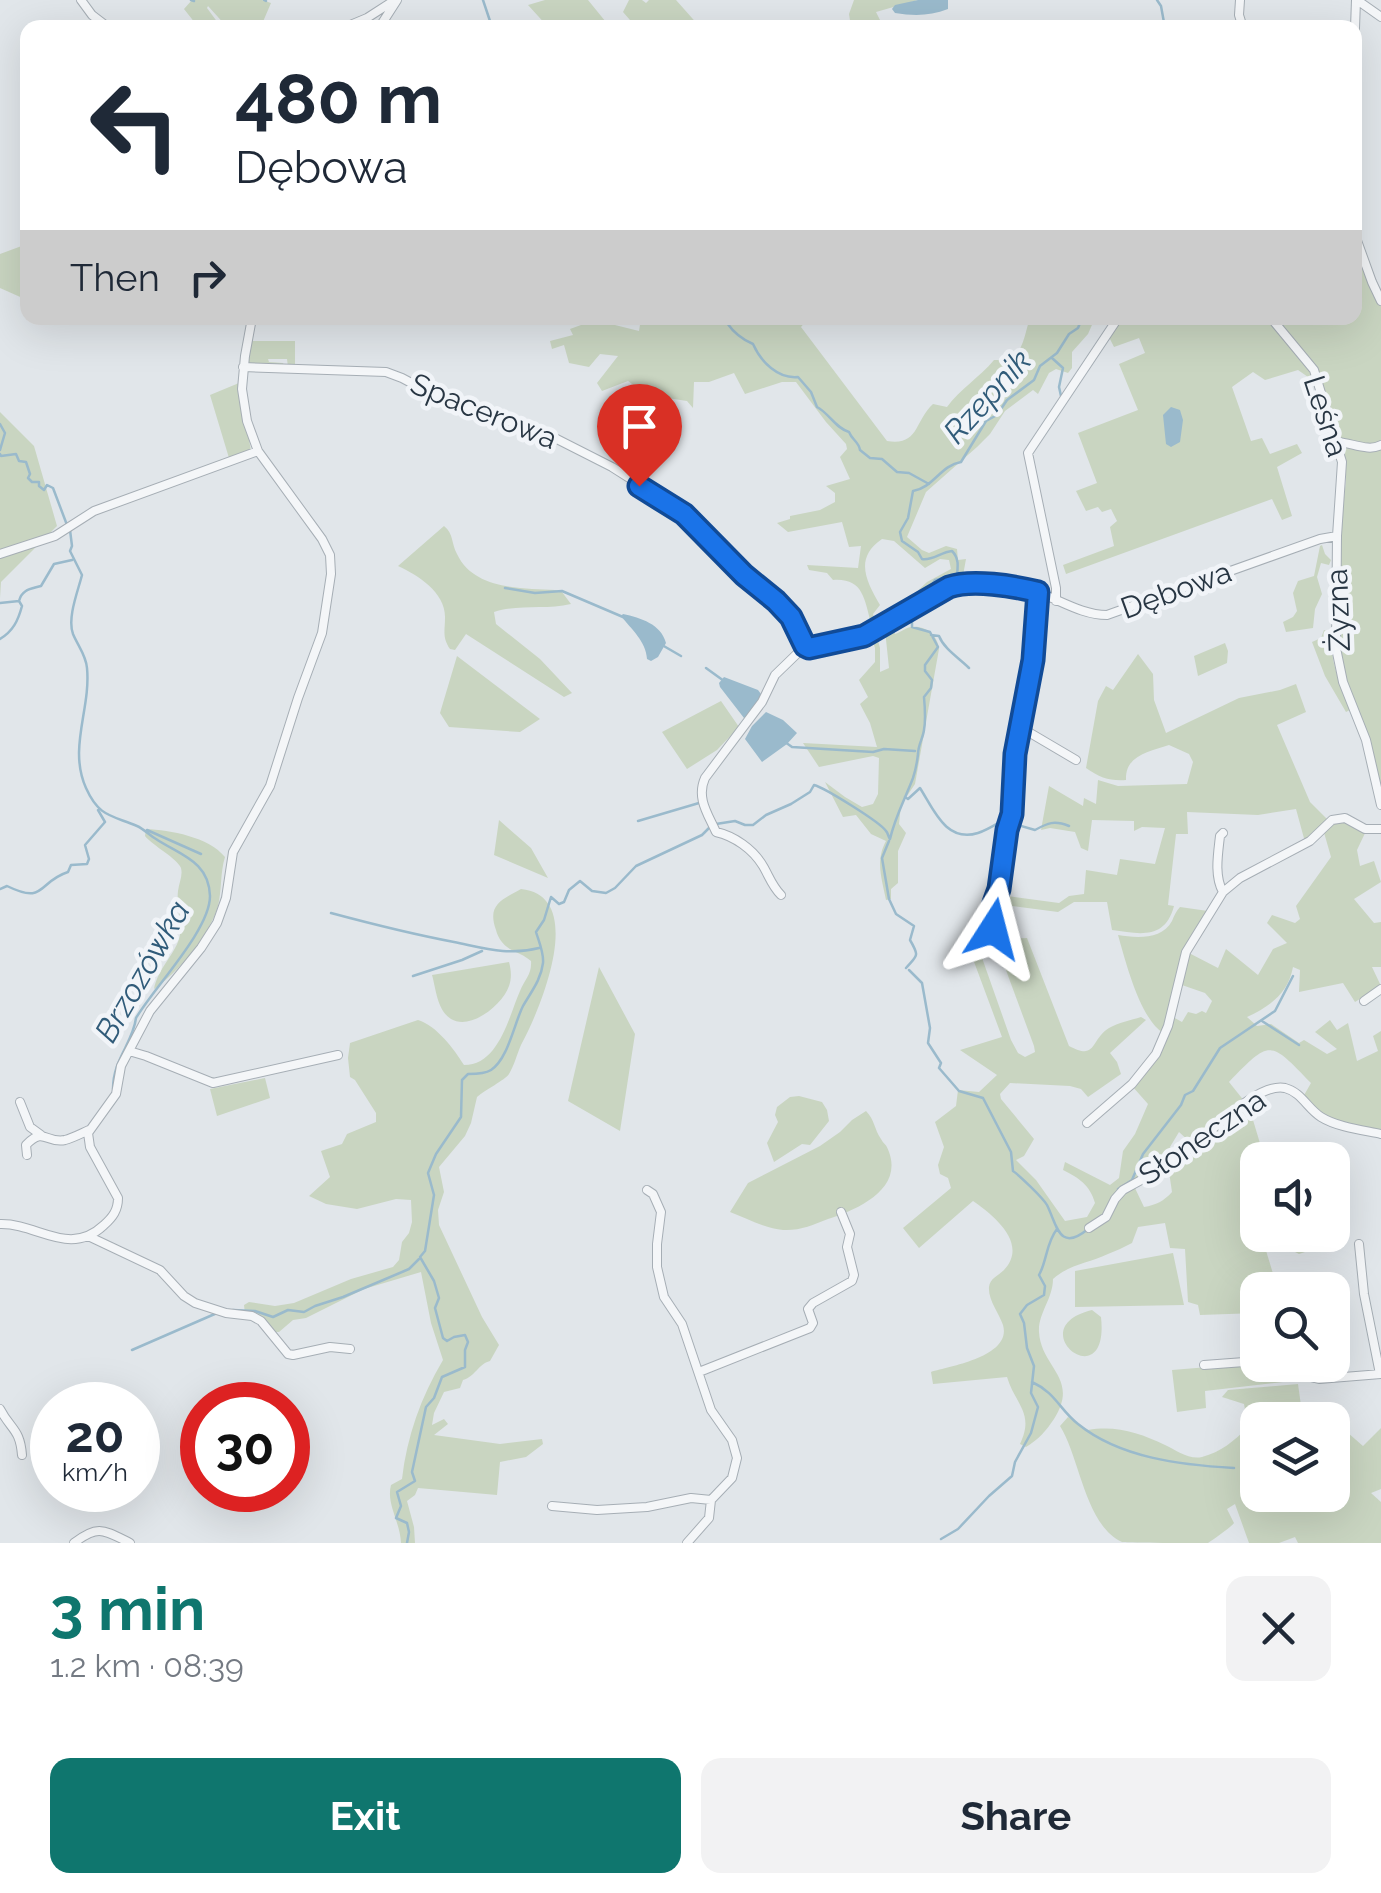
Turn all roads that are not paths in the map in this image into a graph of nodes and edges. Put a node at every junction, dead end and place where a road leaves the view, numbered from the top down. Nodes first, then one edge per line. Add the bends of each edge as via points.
1 (81, 0) edge
2 (396, 0) edge
3 (1357, 0) edge
4 (1381, 18) edge
5 (98, 20) edge
6 (361, 20) edge
7 (1362, 257) edge
8 (1381, 301) edge
9 (251, 325) edge
10 (1113, 325) edge
11 (1277, 325) edge
12 (243, 369) junction
13 (1338, 442) junction
14 (1381, 445) edge
15 (258, 450) junction
16 (1338, 532) junction
17 (0, 554) edge
18 (1038, 592) junction
19 (1056, 600) junction
20 (805, 646) junction
21 (1020, 728) junction
22 (1076, 760) dead end
23 (1381, 805) edge
24 (1381, 830) edge
25 (1222, 833) dead end
26 (1222, 892) junction
27 (780, 895) dead end
28 (993, 929) dead end
29 (1381, 989) edge
30 (1364, 1002) dead end
31 (129, 1051) junction
32 (338, 1055) dead end
33 (20, 1102) dead end
34 (1087, 1123) dead end
35 (89, 1130) junction
36 (1381, 1134) edge
37 (42, 1135) junction
38 (27, 1155) dead end
39 (647, 1190) dead end
40 (841, 1212) dead end
41 (0, 1224) edge
42 (1089, 1228) dead end
43 (88, 1236) junction
44 (1359, 1244) dead end
45 (350, 1349) dead end
46 (1240, 1363) edge
47 (1204, 1365) dead end
48 (699, 1372) junction
49 (1381, 1374) edge
50 (1350, 1376) edge
51 (0, 1410) edge
52 (22, 1454) dead end
53 (711, 1500) junction
54 (552, 1506) dead end
55 (74, 1543) edge
56 (130, 1543) edge
57 (686, 1543) edge

1 - 5 street
2 - 6 street
3 - 4 street
7 - 8 street
9 - 12 street
10 - 19 street via 1028,453
11 - 13 street, Leśna via 1314,370
12 - 15 street via 244,406
12 - 20 street, Spacerowa via 386,372 449,402 543,432 684,514 791,617
13 - 14 street
13 - 16 street, Leśna
15 - 17 street
15 - 31 street via 330,555 322,633 270,786 233,852 217,923 158,999
16 - 19 street, Dębowa via 1107,614
16 - 23 street, Żyzna via 1336,648
18 - 19 street, Dębowa
18 - 20 street, Dębowa via 961,583 864,636
18 - 21 street
20 - 27 street via 775,675 700,790 716,832 734,837 756,857
21 - 22 street
21 - 28 street
24 - 26 street via 1332,820 1310,841
25 - 26 street
26 - 34 street via 1186,952 1156,1054
29 - 30 street
31 - 32 street via 213,1083
31 - 35 street via 116,1094
33 - 37 street
35 - 37 street via 59,1141
35 - 43 street via 90,1147 118,1205
36 - 42 street, Słoneczna via 1322,1118 1292,1090 1270,1089 1123,1190 1106,1218
37 - 38 street via 28,1142
39 - 48 street via 660,1212 664,1297
40 - 48 street via 850,1234 852,1281 808,1309 810,1328
41 - 43 street via 62,1240
43 - 45 street via 160,1270 194,1303 252,1316 288,1354
44 - 49 street
46 - 47 street
48 - 53 street via 737,1458 732,1478
49 - 50 street
51 - 52 street via 18,1433
53 - 54 street via 597,1510
53 - 57 street via 709,1518
55 - 56 street via 99,1529

